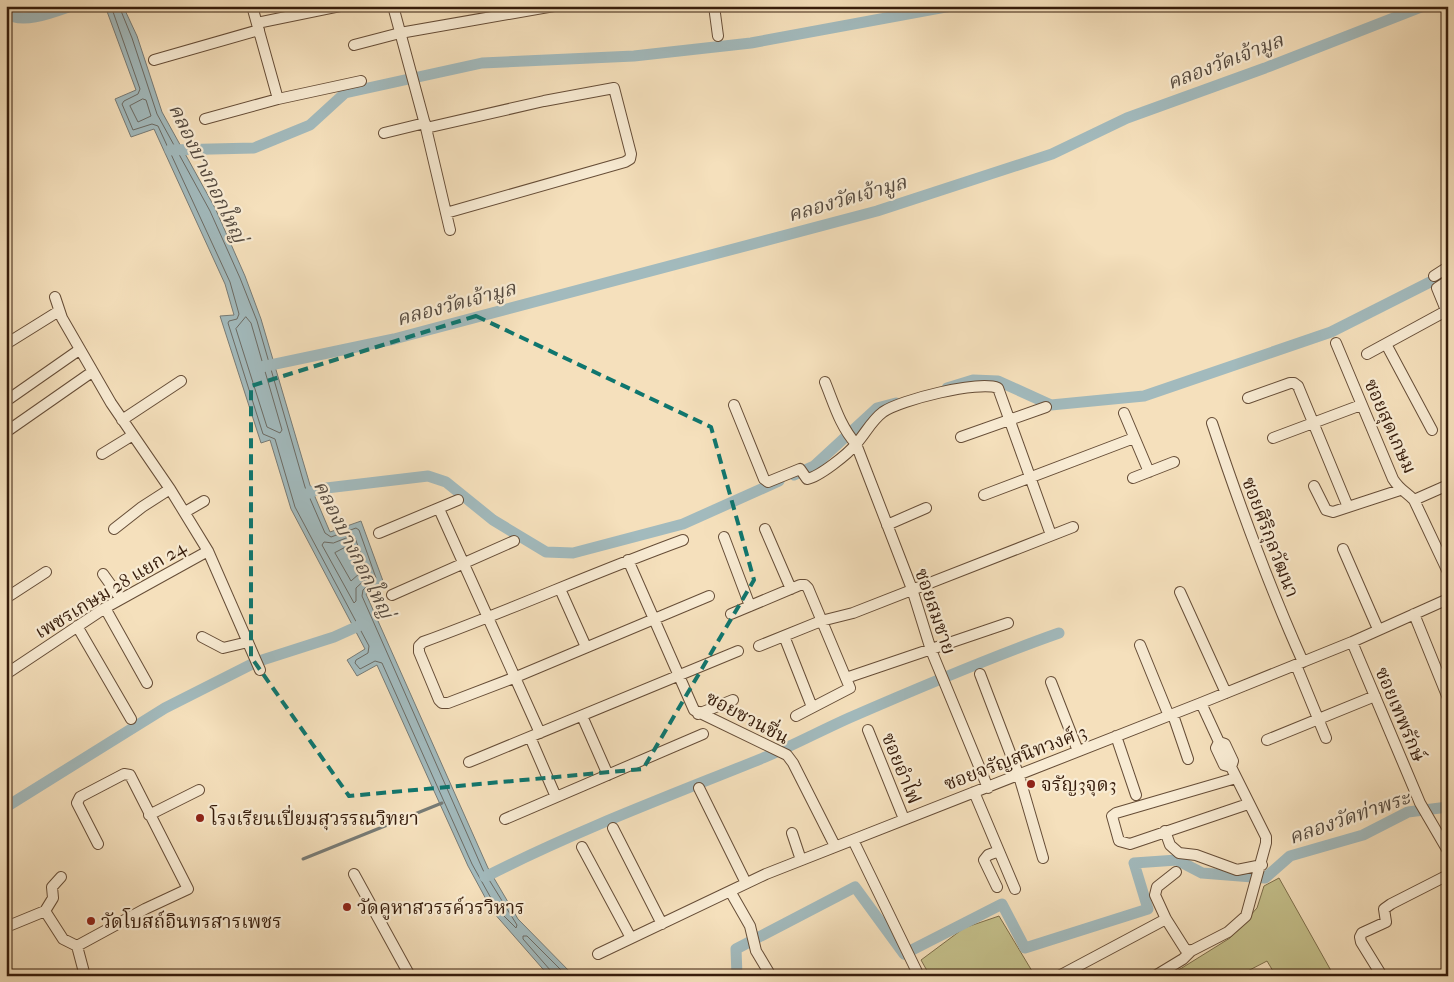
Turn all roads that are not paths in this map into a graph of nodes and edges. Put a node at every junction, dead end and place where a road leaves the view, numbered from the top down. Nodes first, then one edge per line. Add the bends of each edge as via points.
1 (252, 6) edge
2 (340, 6) edge
3 (393, 6) edge
4 (554, 6) edge
5 (714, 6) edge
6 (324, 8) edge
7 (258, 26) junction
8 (400, 34) junction
9 (718, 36) dead end
10 (354, 45) dead end
11 (154, 60) dead end
12 (361, 81) dead end
13 (278, 99) junction
14 (206, 119) dead end
15 (425, 126) junction
16 (384, 133) dead end
17 (446, 213) junction
18 (450, 230) dead end
19 (1448, 267) edge
20 (1434, 276) dead end
21 (1448, 281) edge
22 (55, 297) dead end
23 (58, 311) junction
24 (1447, 313) edge
25 (1336, 343) dead end
26 (6, 344) edge
27 (1386, 344) junction
28 (79, 350) junction
29 (1367, 354) dead end
30 (92, 372) junction
31 (181, 381) dead end
32 (825, 382) dead end
33 (1248, 398) dead end
34 (6, 401) edge
35 (1361, 404) junction
36 (734, 405) dead end
37 (1046, 406) dead end
38 (1124, 413) dead end
39 (122, 420) junction
40 (1010, 420) junction
41 (1212, 423) dead end
42 (1314, 424) junction
43 (1432, 430) dead end
44 (6, 432) edge
45 (133, 435) junction
46 (961, 437) dead end
47 (1134, 438) junction
48 (1273, 438) dead end
49 (853, 440) junction
50 (102, 454) dead end
51 (1174, 462) dead end
52 (1149, 472) junction
53 (1030, 477) junction
54 (1133, 478) dead end
55 (1448, 485) edge
56 (1314, 486) dead end
57 (170, 489) junction
58 (1400, 490) junction
59 (984, 495) dead end
60 (458, 500) dead end
61 (1414, 500) junction
62 (204, 501) dead end
63 (1348, 507) junction
64 (926, 508) dead end
65 (439, 509) junction
66 (185, 512) junction
67 (887, 525) junction
68 (1073, 527) dead end
69 (114, 529) dead end
70 (765, 529) dead end
71 (379, 533) dead end
72 (1052, 535) junction
73 (724, 537) dead end
74 (683, 540) dead end
75 (514, 541) dead end
76 (1343, 549) dead end
77 (208, 551) junction
78 (628, 560) junction
79 (464, 565) junction
80 (46, 572) dead end
81 (1448, 572) edge
82 (103, 574) dead end
83 (560, 588) junction
84 (791, 589) junction
85 (912, 589) junction
86 (1180, 592) dead end
87 (392, 595) dead end
88 (709, 596) dead end
89 (6, 598) edge
90 (121, 599) junction
91 (1448, 599) edge
92 (750, 606) junction
93 (105, 608) junction
94 (732, 614) dead end
95 (1414, 614) junction
96 (654, 618) junction
97 (488, 619) junction
98 (821, 621) junction
99 (1008, 623) dead end
100 (77, 626) junction
101 (1378, 629) junction
102 (784, 636) junction
103 (202, 637) dead end
104 (248, 642) junction
105 (1352, 642) junction
106 (1140, 645) dead end
107 (759, 646) dead end
108 (586, 647) junction
109 (931, 650) junction
110 (738, 651) dead end
111 (1300, 664) junction
112 (260, 670) dead end
113 (6, 674) edge
114 (980, 674) dead end
115 (679, 676) junction
116 (516, 677) junction
117 (846, 678) junction
118 (147, 682) dead end
119 (1052, 682) dead end
120 (1226, 693) junction
121 (1375, 696) junction
122 (1448, 698) edge
123 (733, 700) dead end
124 (1201, 704) junction
125 (812, 707) junction
126 (698, 714) junction
127 (582, 716) junction
128 (796, 716) dead end
129 (1171, 716) junction
130 (131, 718) dead end
131 (1318, 719) junction
132 (868, 730) dead end
133 (540, 733) junction
134 (703, 734) dead end
135 (1116, 736) junction
136 (530, 737) junction
137 (1326, 738) dead end
138 (1267, 740) dead end
139 (1078, 751) junction
140 (1188, 759) dead end
141 (469, 762) dead end
142 (608, 775) junction
143 (1019, 776) junction
144 (1236, 778) junction
145 (699, 788) dead end
146 (988, 788) junction
147 (199, 790) dead end
148 (974, 792) junction
149 (1136, 794) dead end
150 (556, 797) junction
151 (1248, 804) junction
152 (149, 815) junction
153 (504, 818) dead end
154 (904, 819) junction
155 (613, 828) dead end
156 (1165, 831) junction
157 (792, 832) dead end
158 (853, 840) junction
159 (98, 844) dead end
160 (835, 846) junction
161 (582, 847) dead end
162 (999, 851) junction
163 (1448, 851) edge
164 (1043, 858) dead end
165 (801, 860) junction
166 (1261, 868) junction
167 (1176, 872) dead end
168 (354, 874) dead end
169 (1448, 875) edge
170 (61, 877) dead end
171 (746, 883) junction
172 (997, 887) dead end
173 (1015, 889) dead end
174 (730, 891) junction
175 (45, 911) junction
176 (1166, 918) junction
177 (662, 924) junction
178 (6, 927) edge
179 (631, 938) junction
180 (77, 946) junction
181 (1191, 951) junction
182 (598, 954) dead end
183 (85, 976) edge
184 (410, 976) edge
185 (771, 976) edge
186 (919, 976) edge
187 (1060, 976) edge
188 (1155, 976) edge
189 (1382, 976) edge

1 - 7 street
2 - 6 street
3 - 8 street
4 - 8 street
5 - 9 street
6 - 7 street
7 - 11 street
7 - 13 street
8 - 10 street
8 - 15 street
12 - 13 street
13 - 14 street
15 - 16 street
15 - 17 street
15 - 17 street via 614,88 631,154 625,162
17 - 18 street
19 - 20 street
21 - 24 street via 1437,288
22 - 23 street
23 - 26 street
23 - 28 street
24 - 27 street
25 - 35 street, ซอยสุดเกษม
27 - 29 street
27 - 43 street
28 - 30 street
28 - 34 street
30 - 39 street
30 - 44 street
31 - 39 street
32 - 49 street, ซอยสมชาย
33 - 42 street via 1294,383
35 - 42 street
35 - 58 street, ซอยสุดเกษม
36 - 49 street via 768,482 803,474 809,479
37 - 40 street
38 - 47 street
39 - 45 street
40 - 46 street
40 - 49 street via 998,388 985,385 958,388 889,409
40 - 53 street
41 - 111 street, ซอยศิริกุลวัฒนา via 1248,530
42 - 48 street
42 - 63 street
45 - 50 street
45 - 57 street
47 - 52 street
47 - 53 street
49 - 67 street, ซอยสมชาย
51 - 52 street
52 - 54 street
53 - 59 street
53 - 72 street
55 - 61 street
56 - 63 street via 1328,512
57 - 66 street
57 - 69 street
58 - 61 street, ซอยสุดเกษม
58 - 63 street
60 - 65 street
61 - 81 street, ซอยสุดเกษม
62 - 66 street
64 - 67 street
65 - 71 street
65 - 79 street
66 - 77 street
67 - 85 street, ซอยสมชาย
68 - 72 street
70 - 84 street
72 - 85 street
73 - 92 street
74 - 78 street
75 - 79 street
76 - 101 street
77 - 90 street, เพชรเกษม 28 แยก 24
77 - 104 street
78 - 83 street
78 - 96 street, ซอยชวนชื่น
79 - 87 street
79 - 97 street
80 - 89 street
82 - 90 street
83 - 97 street
83 - 108 street
84 - 92 street
84 - 98 street via 805,585
85 - 98 street via 853,613
85 - 109 street, ซอยสมชาย
86 - 120 street
88 - 96 street
90 - 93 street, เพชรเกษม 28 แยก 24
91 - 95 street, ซอยจรัญสนิทวงศ์ 3
92 - 94 street
93 - 100 street, เพชรเกษม 28 แยก 24
93 - 118 street
95 - 101 street, ซอยจรัญสนิทวงศ์ 3
95 - 122 street
96 - 108 street
96 - 115 street, ซอยชวนชื่น
97 - 116 street
97 - 116 street via 419,646 439,700 448,703
98 - 102 street
98 - 117 street
99 - 109 street
100 - 113 street, เพชรเกษม 28 แยก 24
100 - 130 street
101 - 105 street, ซอยจรัญสนิทวงศ์ 3
102 - 107 street
102 - 125 street
103 - 104 street via 223,648
104 - 112 street
105 - 111 street, ซอยจรัญสนิทวงศ์ 3
105 - 121 street, ซอยเทพรักษ์
106 - 129 street
108 - 116 street
109 - 117 street
109 - 146 street, ซอยสมชาย
110 - 115 street
111 - 120 street, ซอยจรัญสนิทวงศ์ 3
111 - 131 street, ซอยศิริกุลวัฒนา
114 - 143 street
115 - 126 street, ซอยชวนชื่น
115 - 127 street
116 - 133 street
117 - 125 street via 850,688
119 - 139 street
120 - 124 street, ซอยจรัญสนิทวงศ์ 3
121 - 131 street
121 - 163 street, ซอยเทพรักษ์ via 1420,803
123 - 126 street
124 - 129 street, ซอยจรัญสนิทวงศ์ 3
124 - 144 street via 1219,742 1216,748 1224,765 1232,767
125 - 128 street
126 - 160 street, ซอยชวนชื่น via 787,755
127 - 133 street
127 - 142 street
129 - 135 street, ซอยจรัญสนิทวงศ์ 3
129 - 140 street
131 - 137 street, ซอยศิริกุลวัฒนา
131 - 138 street
132 - 154 street, ซอยอำไฟ
133 - 136 street
134 - 142 street
135 - 139 street, ซอยจรัญสนิทวงศ์ 3
135 - 149 street
136 - 141 street
136 - 150 street
139 - 143 street, ซอยจรัญสนิทวงศ์ 3
142 - 150 street
143 - 146 street, ซอยจรัญสนิทวงศ์ 3
143 - 164 street
144 - 151 street
144 - 156 street via 1112,816 1117,837 1130,844
145 - 171 street
146 - 148 street, ซอยจรัญสนิทวงศ์ 3
147 - 152 street
148 - 154 street, ซอยจรัญสนิทวงศ์ 3
148 - 162 street
150 - 153 street
151 - 156 street
151 - 166 street via 1266,837
152 - 159 street via 130,775 126,774 80,797 78,808
152 - 180 street via 188,889
154 - 158 street, ซอยจรัญสนิทวงศ์ 3
155 - 177 street
156 - 166 street via 1170,845 1179,853 1196,855 1238,870
157 - 165 street
158 - 160 street, ซอยจรัญสนิทวงศ์ 3
158 - 186 street
160 - 165 street, ซอยจรัญสนิทวงศ์ 3
161 - 179 street
162 - 172 street via 984,860
162 - 173 street
165 - 171 street, ซอยจรัญสนิทวงศ์ 3
166 - 181 street via 1243,920 1228,932
167 - 176 street via 1155,891
168 - 184 street
169 - 189 street via 1391,904 1384,909 1386,922 1362,933 1361,942
170 - 175 street via 52,887 52,898
171 - 174 street, ซอยจรัญสนิทวงศ์ 3
174 - 177 street, ซอยจรัญสนิทวงศ์ 3
174 - 185 street via 750,926 754,943
175 - 178 street
175 - 180 street via 63,939
176 - 181 street via 1185,949
176 - 187 street
177 - 179 street, ซอยจรัญสนิทวงศ์ 3
179 - 182 street, ซอยจรัญสนิทวงศ์ 3
180 - 183 street
181 - 188 street

